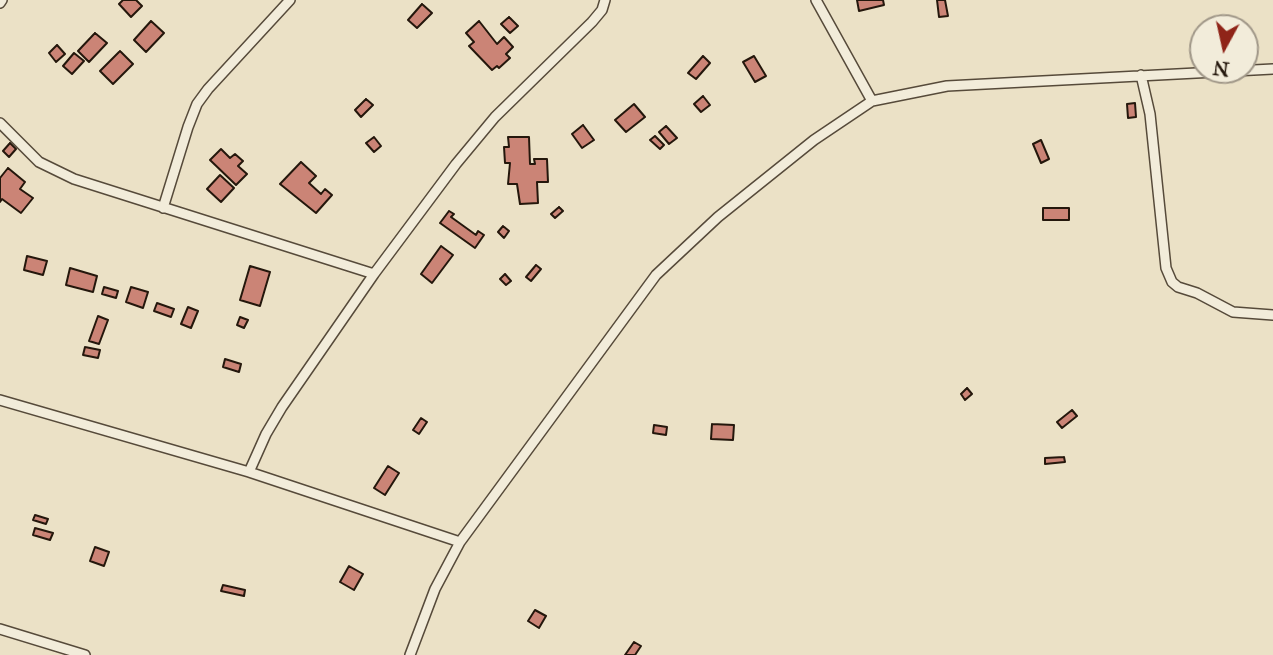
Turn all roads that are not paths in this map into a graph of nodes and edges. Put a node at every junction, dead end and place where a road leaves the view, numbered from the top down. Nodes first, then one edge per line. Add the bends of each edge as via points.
1 (290, 0) edge
2 (604, 0) edge
3 (816, 0) edge
4 (1273, 69) edge
5 (1141, 75) junction
6 (872, 101) junction
7 (0, 123) edge
8 (163, 208) junction
9 (374, 274) junction
10 (1273, 315) edge
11 (0, 400) edge
12 (249, 472) junction
13 (460, 542) junction
14 (0, 629) edge
15 (85, 655) edge
16 (410, 655) edge

1 - 8 street via 197,104
2 - 9 street via 592,23 495,117
3 - 6 street
4 - 5 street
5 - 6 street via 947,86
5 - 10 street via 1171,282 1233,312
6 - 13 street via 814,140 718,217 656,275
7 - 8 street via 39,162 56,172
8 - 9 street
9 - 12 street via 282,407
11 - 12 street
12 - 13 street
13 - 16 street via 435,589
14 - 15 street

